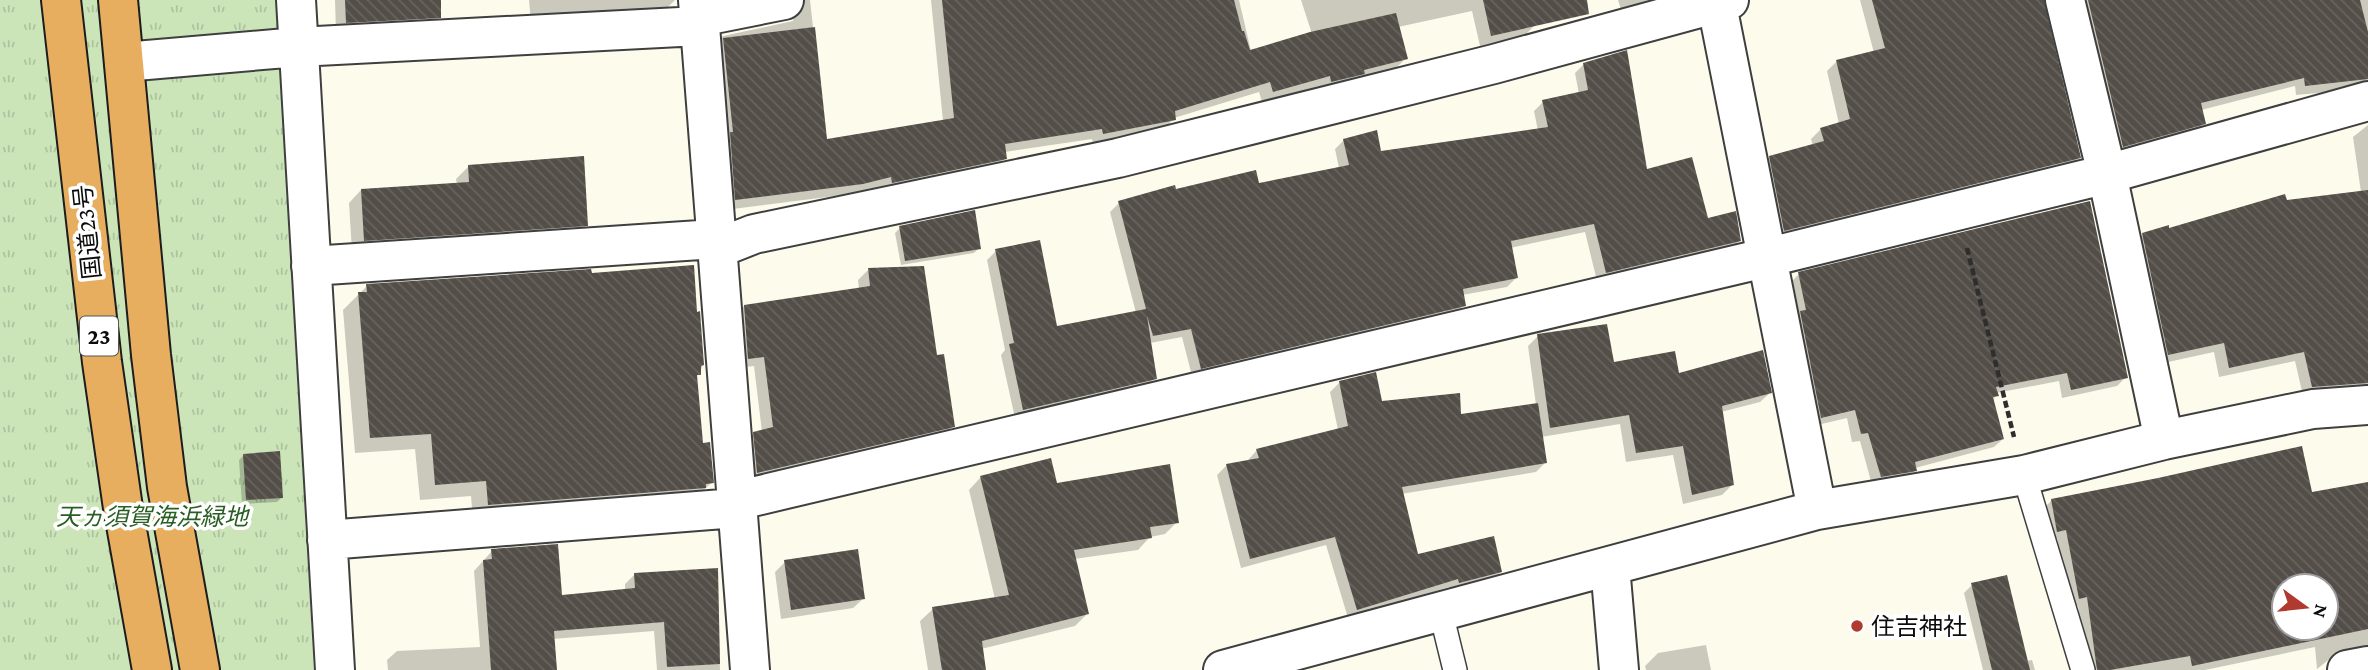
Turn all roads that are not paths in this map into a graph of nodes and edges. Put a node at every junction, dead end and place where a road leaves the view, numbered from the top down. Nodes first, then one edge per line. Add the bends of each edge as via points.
1 (61, 0) edge
2 (118, 0) edge
3 (296, 0) edge
4 (784, 0) edge
5 (2065, 0) edge
6 (1721, 1) edge
7 (699, 14) edge
8 (298, 47) junction
9 (124, 62) junction
10 (2368, 100) edge
11 (2107, 174) junction
12 (716, 244) junction
13 (1769, 257) junction
14 (311, 266) junction
15 (2368, 405) edge
16 (2164, 440) junction
17 (2024, 475) junction
18 (736, 504) junction
19 (1817, 510) junction
20 (327, 540) junction
21 (1610, 566) junction
22 (1441, 613) junction
23 (2368, 666) edge
24 (152, 670) edge
25 (200, 670) edge
26 (335, 670) edge
27 (750, 670) edge
28 (1223, 670) edge
29 (1455, 670) edge
30 (1619, 670) edge
31 (2083, 670) edge
32 (2347, 670) edge

1 - 24 highway, 国道23号 / 23 via 102,362
2 - 9 highway, 23
3 - 8 street
4 - 7 street
5 - 11 street
6 - 12 street via 1494,64 1118,158
6 - 13 street
7 - 8 street
7 - 12 street
8 - 9 street
8 - 14 street
9 - 25 highway, 23 via 167,487
10 - 11 street
11 - 13 street
11 - 16 street
12 - 14 street
12 - 18 street
13 - 18 street
13 - 19 street
14 - 20 street
15 - 16 street via 2313,410
16 - 17 street
17 - 19 street
17 - 31 lane
18 - 20 street
18 - 27 street
19 - 21 street
20 - 26 street
21 - 22 street
21 - 30 street
22 - 28 street
22 - 29 lane
23 - 32 street

